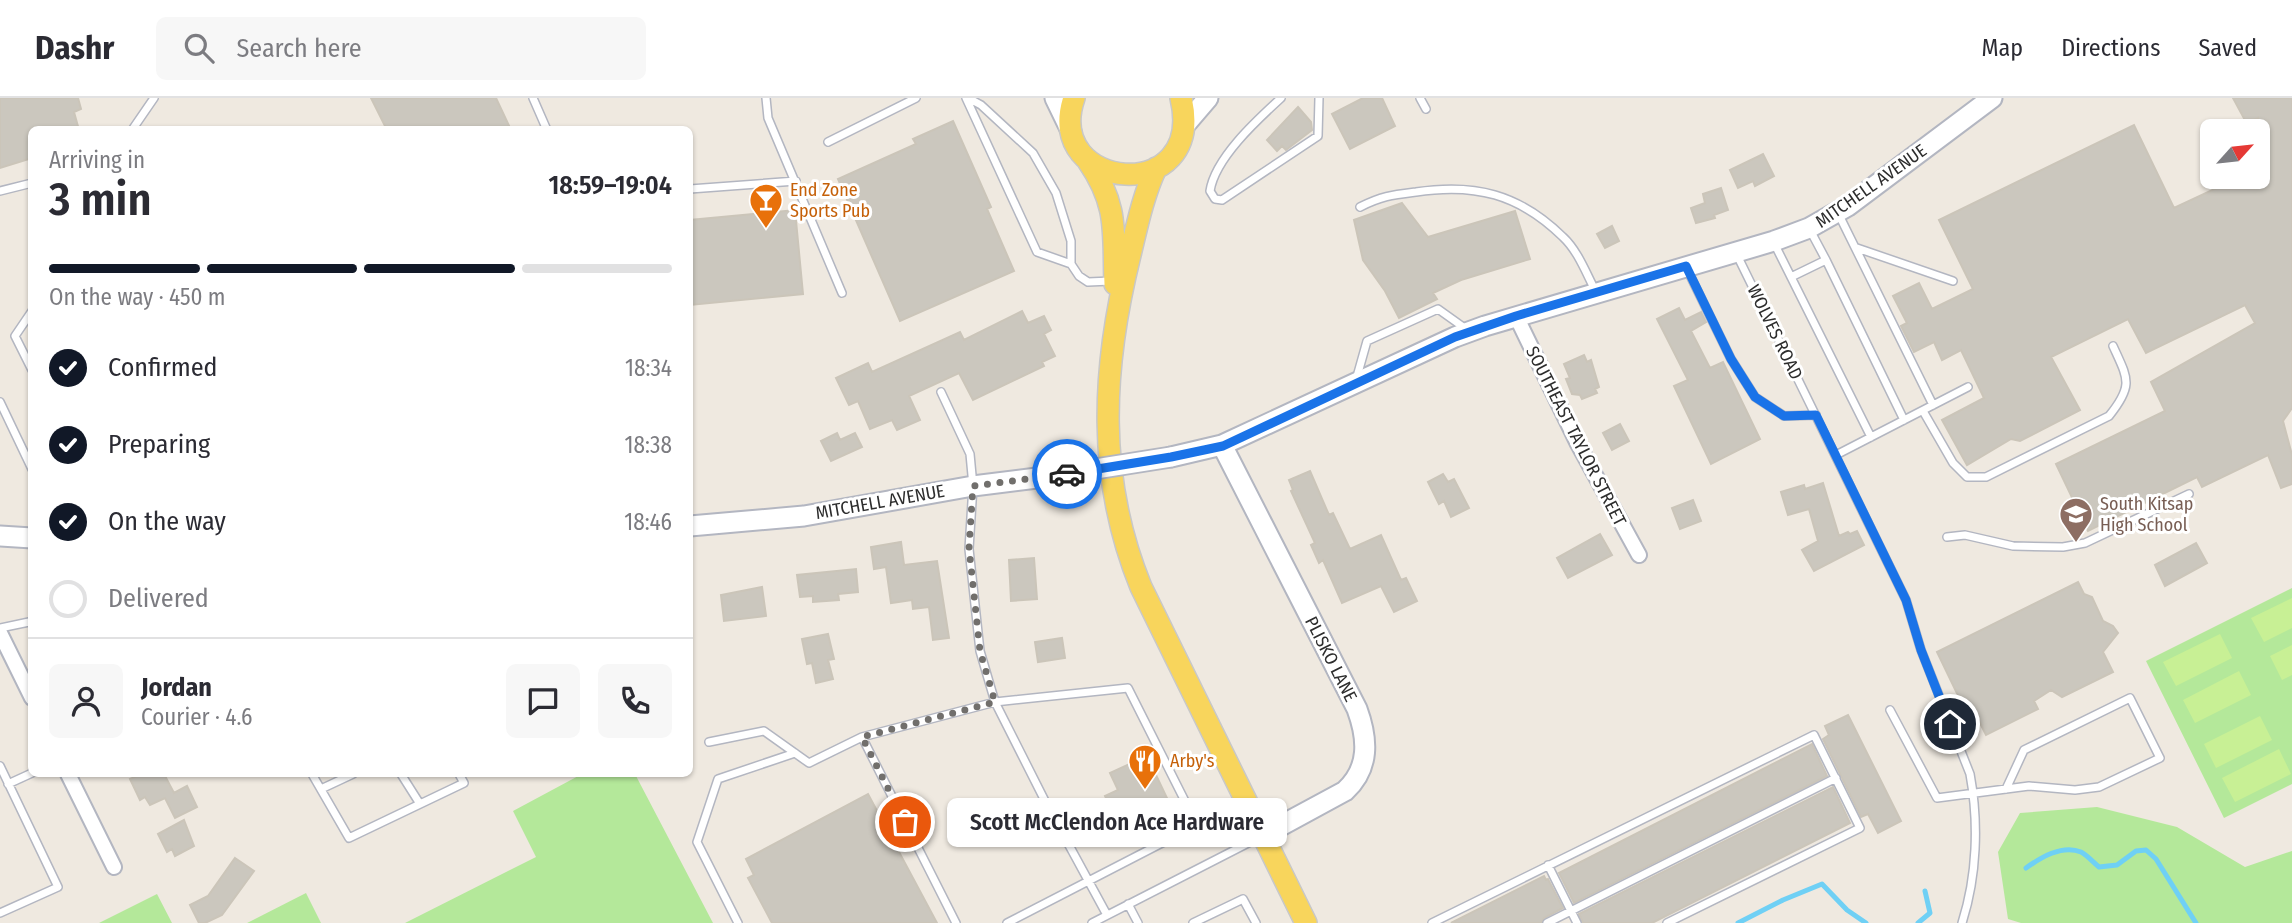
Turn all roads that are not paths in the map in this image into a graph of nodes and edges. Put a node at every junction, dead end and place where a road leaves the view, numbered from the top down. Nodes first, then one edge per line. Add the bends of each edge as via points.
1 (154, 98) edge
2 (533, 98) edge
3 (766, 98) edge
4 (916, 98) edge
5 (967, 98) edge
6 (1055, 98) edge
7 (1074, 98) edge
8 (1181, 98) edge
9 (1208, 98) edge
10 (1282, 98) edge
11 (1319, 98) edge
12 (1420, 98) edge
13 (1992, 98) edge
14 (1426, 109) dead end
15 (135, 126) edge
16 (545, 126) edge
17 (1184, 126) junction
18 (1072, 132) junction
19 (828, 142) dead end
20 (1084, 155) junction
21 (1156, 168) junction
22 (796, 181) junction
23 (28, 184) edge
24 (693, 190) edge
25 (0, 191) edge
26 (1360, 207) dead end
27 (1837, 212) junction
28 (1809, 228) junction
29 (1774, 242) junction
30 (1857, 248) junction
31 (1736, 252) junction
32 (1826, 260) junction
33 (1071, 264) junction
34 (1686, 266) junction
35 (1791, 277) junction
36 (1115, 281) junction
37 (1953, 281) dead end
38 (1596, 292) junction
39 (842, 293) dead end
40 (1117, 307) junction
41 (1516, 316) junction
42 (28, 317) edge
43 (1471, 331) junction
44 (2113, 346) dead end
45 (28, 362) edge
46 (1355, 384) junction
47 (1968, 387) dead end
48 (941, 392) dead end
49 (0, 402) edge
50 (1933, 405) junction
51 (1923, 411) junction
52 (1816, 415) junction
53 (1904, 420) junction
54 (1871, 437) junction
55 (1223, 446) junction
56 (1836, 455) junction
57 (28, 461) edge
58 (973, 486) junction
59 (2189, 494) dead end
60 (693, 526) edge
61 (0, 536) edge
62 (28, 537) edge
63 (1947, 537) dead end
64 (1639, 555) dead end
65 (28, 622) edge
66 (0, 630) edge
67 (28, 690) edge
68 (995, 702) junction
69 (1890, 710) dead end
70 (862, 737) junction
71 (709, 743) dead end
72 (795, 753) junction
73 (0, 766) edge
74 (28, 775) edge
75 (69, 777) edge
76 (314, 777) edge
77 (346, 777) edge
78 (403, 777) edge
79 (461, 777) edge
80 (1836, 778) junction
81 (8, 784) junction
82 (321, 789) junction
83 (2006, 789) junction
84 (1973, 793) junction
85 (419, 804) junction
86 (1262, 836) junction
87 (1548, 865) junction
88 (114, 867) dead end
89 (1087, 881) junction
90 (1128, 904) junction
91 (1571, 911) junction
92 (0, 913) edge
93 (1107, 915) junction
94 (1446, 920) edge
95 (738, 923) edge
96 (957, 923) edge
97 (1007, 923) edge
98 (1092, 923) edge
99 (1138, 923) edge
100 (1193, 923) edge
101 (1256, 923) edge
102 (1306, 923) edge
103 (1432, 923) edge
104 (1547, 923) edge
105 (1577, 923) edge
106 (1667, 923) edge
107 (1962, 923) edge

1 - 15 lane
2 - 16 lane
3 - 22 lane via 768,118
4 - 19 lane
5 - 33 lane via 1037,252
5 - 33 lane via 981,104 1033,153 1056,193 1071,241
6 - 18 street
7 - 18 main road
8 - 17 main road
9 - 17 street
10 - 11 lane via 1216,170 1210,191 1215,199 1222,200 1318,136
12 - 14 lane
13 - 27 street, MITCHELL AVENUE
17 - 21 main road via 1175,150
18 - 20 main road
20 - 21 main road via 1118,175
20 - 36 main road via 1108,197 1115,229
21 - 40 main road
22 - 24 lane
22 - 39 lane
23 - 25 lane
26 - 38 lane via 1383,196 1439,188 1488,191 1522,206 1563,237
27 - 28 street, MITCHELL AVENUE
27 - 30 lane
28 - 29 street, MITCHELL AVENUE
28 - 32 lane
29 - 31 street, MITCHELL AVENUE
29 - 35 lane
30 - 37 lane
30 - 50 lane
31 - 34 street, MITCHELL AVENUE
31 - 52 lane, WOLVES ROAD
32 - 35 lane
32 - 53 lane
33 - 36 lane via 1087,282
34 - 38 street, MITCHELL AVENUE
34 - 52 lane via 1731,359 1755,397 1784,416
35 - 54 lane
36 - 40 main road
38 - 41 street, MITCHELL AVENUE
40 - 86 main road via 1108,403 1119,523 1151,608
41 - 43 street, MITCHELL AVENUE
41 - 64 street, SOUTHEAST TAYLOR STREET
42 - 45 lane via 15,336
43 - 46 street, MITCHELL AVENUE
43 - 46 lane via 1438,309 1367,341
44 - 51 lane via 2128,378 2122,400 2109,416 1986,477 1967,477 1953,463
46 - 55 street, MITCHELL AVENUE
47 - 50 lane
48 - 58 lane via 970,454
49 - 57 lane
50 - 51 lane
51 - 53 lane
52 - 56 lane, WOLVES ROAD
53 - 54 lane
54 - 56 lane
55 - 58 street, MITCHELL AVENUE, bridge
55 - 86 street, PLISKO LANE via 1357,709 1366,756 1345,791
56 - 84 lane, WOLVES ROAD via 1906,600
58 - 60 street, MITCHELL AVENUE via 804,516
58 - 68 lane via 969,548 980,651
59 - 63 lane via 2074,545 2014,546 1965,535
61 - 62 street
65 - 66 lane
66 - 67 street
68 - 70 lane
68 - 89 lane
68 - 89 lane via 1128,688 1197,825
69 - 84 lane via 1937,798
70 - 72 lane via 809,763
70 - 96 lane
71 - 72 lane via 764,731
72 - 95 lane via 718,779 696,842
73 - 81 lane
74 - 81 lane
75 - 88 street
76 - 82 lane
77 - 82 lane
78 - 85 lane
79 - 85 lane via 464,783
80 - 87 lane via 1814,735
80 - 91 lane
80 - 106 lane via 1860,828
81 - 92 lane via 58,887
82 - 85 lane via 349,838
83 - 83 lane via 2024,751 2130,698 2160,758 2099,787
83 - 84 lane
84 - 107 lane, WOLVES ROAD via 1975,847
86 - 90 lane
86 - 102 main road
87 - 91 lane
87 - 94 lane
89 - 93 lane
89 - 97 lane
90 - 93 lane
90 - 99 lane
91 - 104 lane
91 - 105 lane
93 - 98 lane
94 - 103 lane
100 - 101 lane via 1243,899

